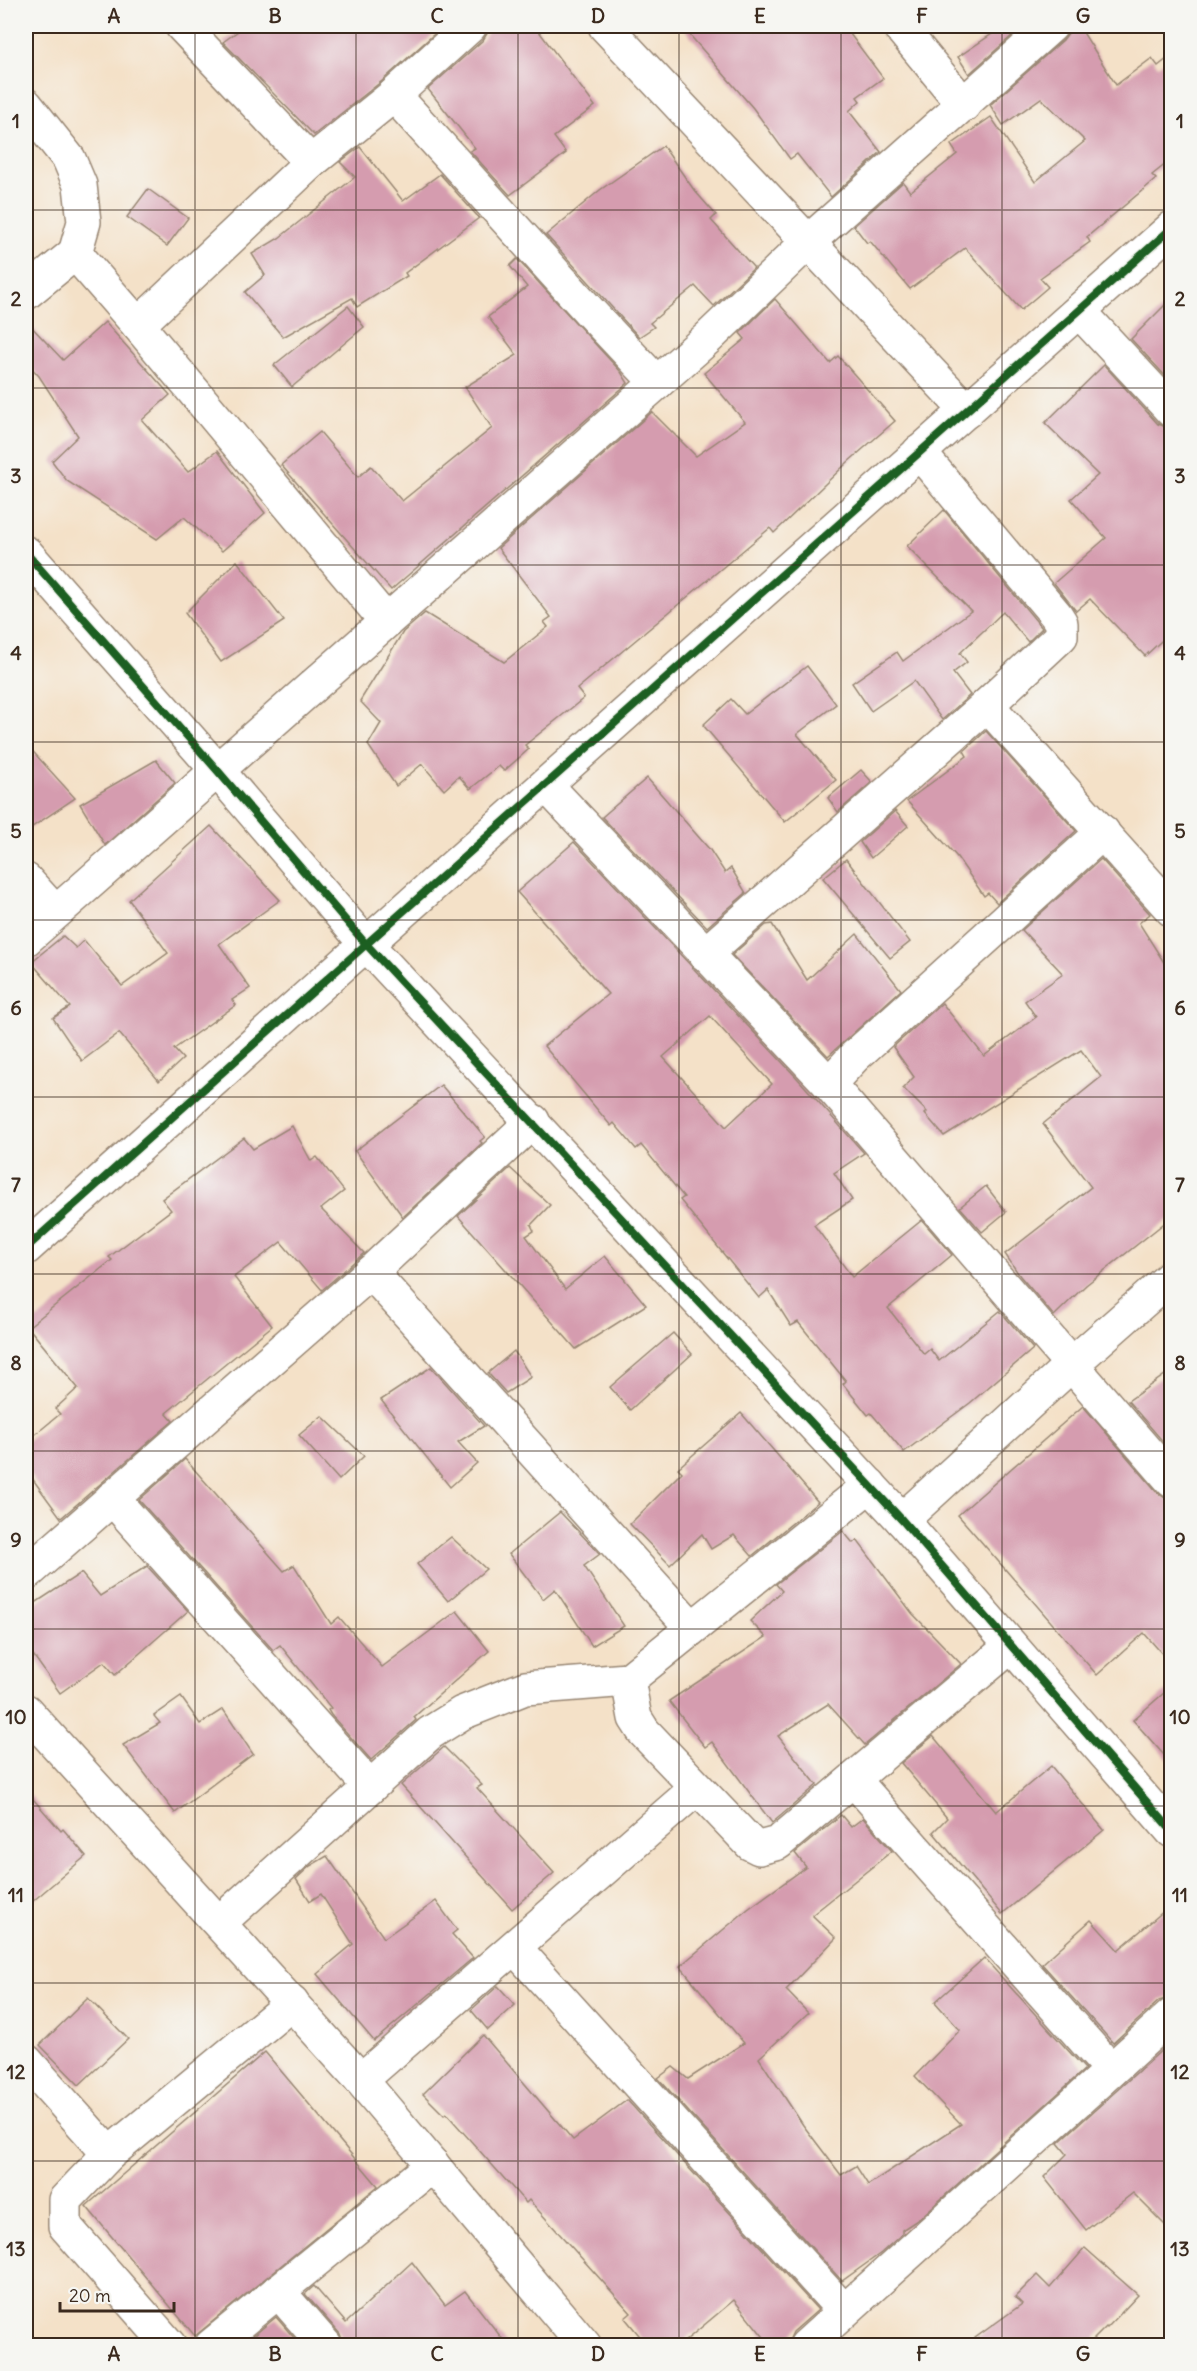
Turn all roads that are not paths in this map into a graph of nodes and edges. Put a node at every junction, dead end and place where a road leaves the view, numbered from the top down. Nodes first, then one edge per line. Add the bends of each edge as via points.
1 (182, 26) edge
2 (470, 26) edge
3 (605, 26) edge
4 (899, 26) edge
5 (1051, 26) edge
6 (394, 94) junction
7 (26, 105) edge
8 (964, 105) junction
9 (311, 162) junction
10 (1172, 228) edge
11 (809, 241) junction
12 (75, 253) junction
13 (26, 293) edge
14 (1079, 311) junction
15 (138, 325) junction
16 (657, 382) junction
17 (967, 411) junction
18 (1172, 411) edge
19 (919, 452) junction
20 (26, 553) edge
21 (386, 621) junction
22 (987, 705) junction
23 (217, 770) junction
24 (546, 785) junction
25 (1103, 832) junction
26 (26, 880) edge
27 (1172, 910) edge
28 (55, 912) junction
29 (26, 939) edge
30 (365, 943) junction
31 (705, 954) junction
32 (829, 1084) junction
33 (533, 1121) junction
34 (26, 1248) edge
35 (370, 1272) junction
36 (1172, 1276) edge
37 (1072, 1364) junction
38 (1172, 1481) edge
39 (870, 1485) junction
40 (112, 1498) junction
41 (902, 1520) junction
42 (26, 1574) edge
43 (692, 1628) junction
44 (1011, 1646) junction
45 (628, 1680) junction
46 (26, 1711) edge
47 (854, 1780) junction
48 (370, 1786) junction
49 (697, 1788) junction
50 (1172, 1831) edge
51 (219, 1923) junction
52 (515, 1948) junction
53 (291, 2003) junction
54 (1172, 2015) edge
55 (1111, 2070) junction
56 (361, 2080) junction
57 (32, 2081) edge
58 (109, 2154) junction
59 (433, 2165) junction
60 (278, 2291) junction
61 (844, 2311) junction
62 (170, 2346) edge
63 (211, 2346) edge
64 (326, 2346) edge
65 (585, 2346) edge
66 (806, 2346) edge

1 - 9 street
2 - 6 street
3 - 11 street
4 - 8 street
5 - 8 street
6 - 9 street
6 - 16 street
7 - 12 street via 69,159 80,185 84,222
8 - 11 street
9 - 15 street
10 - 14 street
11 - 16 street
11 - 17 street
12 - 13 street
12 - 15 street
14 - 17 street
14 - 18 street
15 - 21 street
16 - 21 street
17 - 19 street
19 - 22 street via 1061,623 1055,643
19 - 24 street
20 - 23 street
21 - 23 street
22 - 25 street
22 - 31 street
23 - 28 street
23 - 30 street
24 - 30 street
24 - 31 street
25 - 27 street
25 - 32 street
26 - 28 street
28 - 29 street
30 - 33 street
30 - 34 street
31 - 32 street
32 - 37 street
33 - 35 street
33 - 39 street
35 - 40 street
35 - 43 street
36 - 37 street
37 - 38 street
37 - 41 street
39 - 41 street
39 - 43 street
40 - 42 street
40 - 48 street
41 - 44 street
43 - 45 street
44 - 47 street
44 - 50 street
45 - 48 street via 525,1688 500,1697 462,1713 430,1733
45 - 49 street via 635,1718
46 - 51 street
47 - 49 street via 778,1843 759,1848
47 - 55 street
48 - 51 street
49 - 52 street
51 - 53 street
52 - 56 street
52 - 61 street
53 - 56 street
53 - 58 street
54 - 55 street
55 - 61 street
56 - 59 street
57 - 58 street
58 - 62 street via 65,2200 65,2226
59 - 60 street
59 - 65 street
60 - 63 street
60 - 64 street
61 - 66 street

